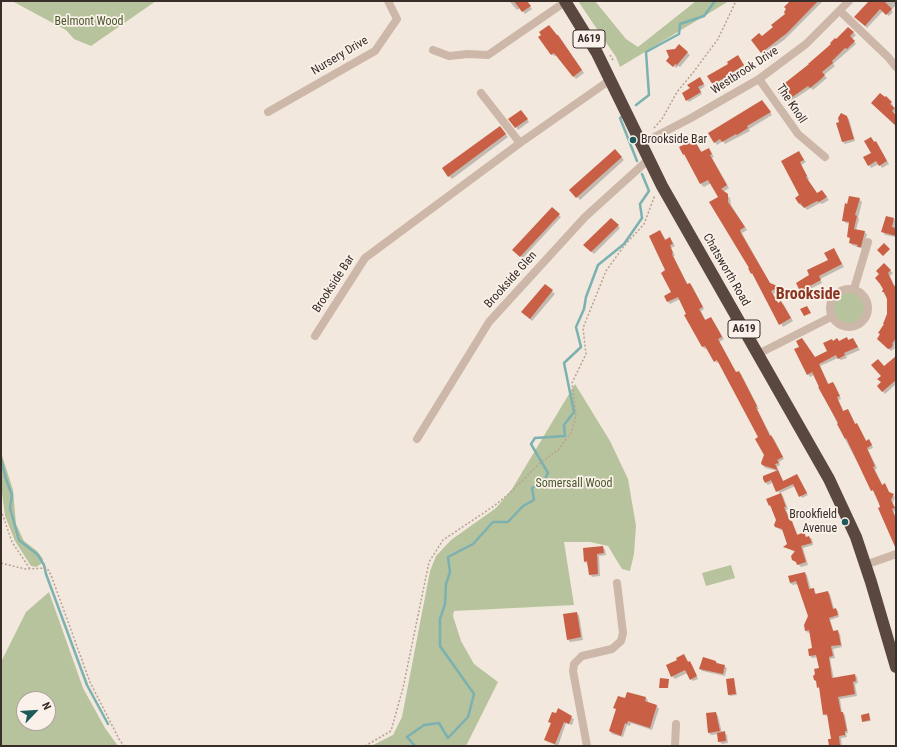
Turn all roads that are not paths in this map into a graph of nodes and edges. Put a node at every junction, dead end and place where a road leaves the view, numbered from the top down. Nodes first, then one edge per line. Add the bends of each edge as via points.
1 (388, 1) edge
2 (565, 1) edge
3 (849, 1) edge
4 (840, 11) junction
5 (433, 50) dead end
6 (896, 67) edge
7 (759, 78) junction
8 (610, 80) junction
9 (481, 93) dead end
10 (268, 112) dead end
11 (520, 143) junction
12 (641, 144) junction
13 (825, 157) dead end
14 (648, 159) junction
15 (868, 242) dead end
16 (854, 289) junction
17 (831, 317) junction
18 (314, 336) dead end
19 (758, 354) junction
20 (417, 439) dead end
21 (896, 554) edge
22 (865, 565) junction
23 (617, 583) dead end
24 (896, 667) edge
25 (676, 724) dead end
26 (587, 746) edge
27 (675, 746) edge

1 - 10 street, Nursery Drive via 397,19 375,51
2 - 5 street via 488,55 449,56
2 - 8 highway, Chatsworth Road / A619 via 597,53
3 - 4 street, Westbrook Drive
4 - 6 street
4 - 7 street, Westbrook Drive via 806,44
7 - 12 street, Westbrook Drive
7 - 13 street, The Knoll via 798,134
8 - 11 street, Brookside Bar
8 - 12 highway, Chatsworth Road / A619
9 - 11 street
11 - 18 street, Brookside Bar via 365,258
12 - 14 highway, Chatsworth Road / A619
14 - 19 highway, Chatsworth Road / A619
14 - 20 street, Brookside Glen via 584,217 489,322
15 - 16 street
16 - 17 street via 836,293 830,304
16 - 17 street via 867,301 868,308 864,320 859,325 846,328
17 - 19 street
19 - 22 highway, Chatsworth Road / A619 via 829,479 843,507
21 - 22 street
22 - 24 highway, Chatsworth Road / A619
23 - 26 street via 623,633 621,641 612,649 582,656 574,664 573,671
25 - 27 street

